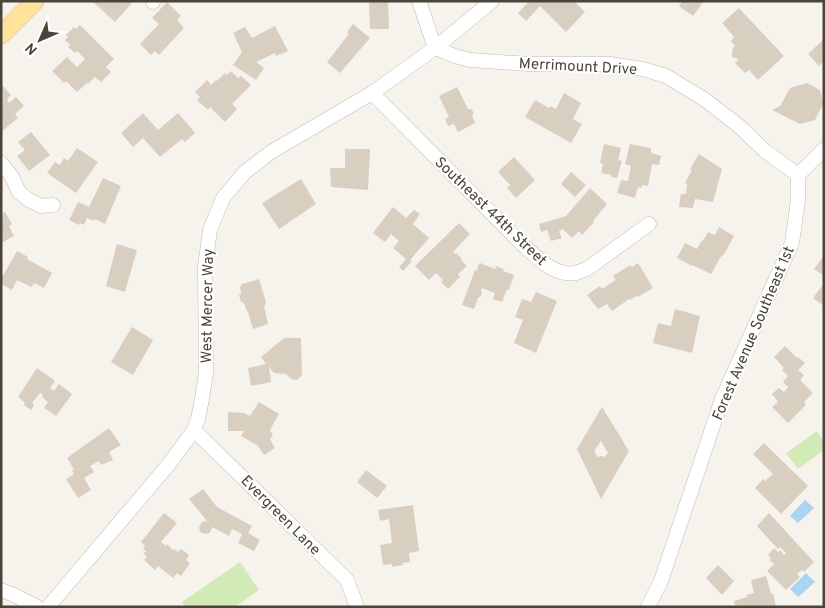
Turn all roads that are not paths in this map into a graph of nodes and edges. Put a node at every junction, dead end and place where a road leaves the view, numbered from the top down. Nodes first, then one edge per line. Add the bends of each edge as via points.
1 (35, 1) edge
2 (419, 1) edge
3 (492, 1) edge
4 (1, 35) edge
5 (435, 48) junction
6 (372, 93) junction
7 (824, 149) edge
8 (1, 163) edge
9 (798, 175) junction
10 (53, 205) dead end
11 (649, 224) dead end
12 (194, 430) junction
13 (1, 590) edge
14 (37, 607) edge
15 (48, 607) edge
16 (357, 607) edge
17 (648, 607) edge

1 - 4 main road
2 - 5 street
3 - 5 street, West Mercer Way
5 - 6 street, West Mercer Way
5 - 9 street, Merrimount Drive via 470,60 610,64 666,76 704,99
6 - 11 street, Southeast 44th Street via 522,244 547,266 561,273 587,269
6 - 12 street, West Mercer Way via 271,152 245,172 223,198 210,230 206,258 206,373
7 - 9 street
8 - 10 street via 19,192 41,206
9 - 17 street, Forest Avenue Southeast 1st via 792,243 722,399 661,581
12 - 15 street, West Mercer Way
12 - 16 street, Evergreen Lane via 347,580
13 - 14 street

